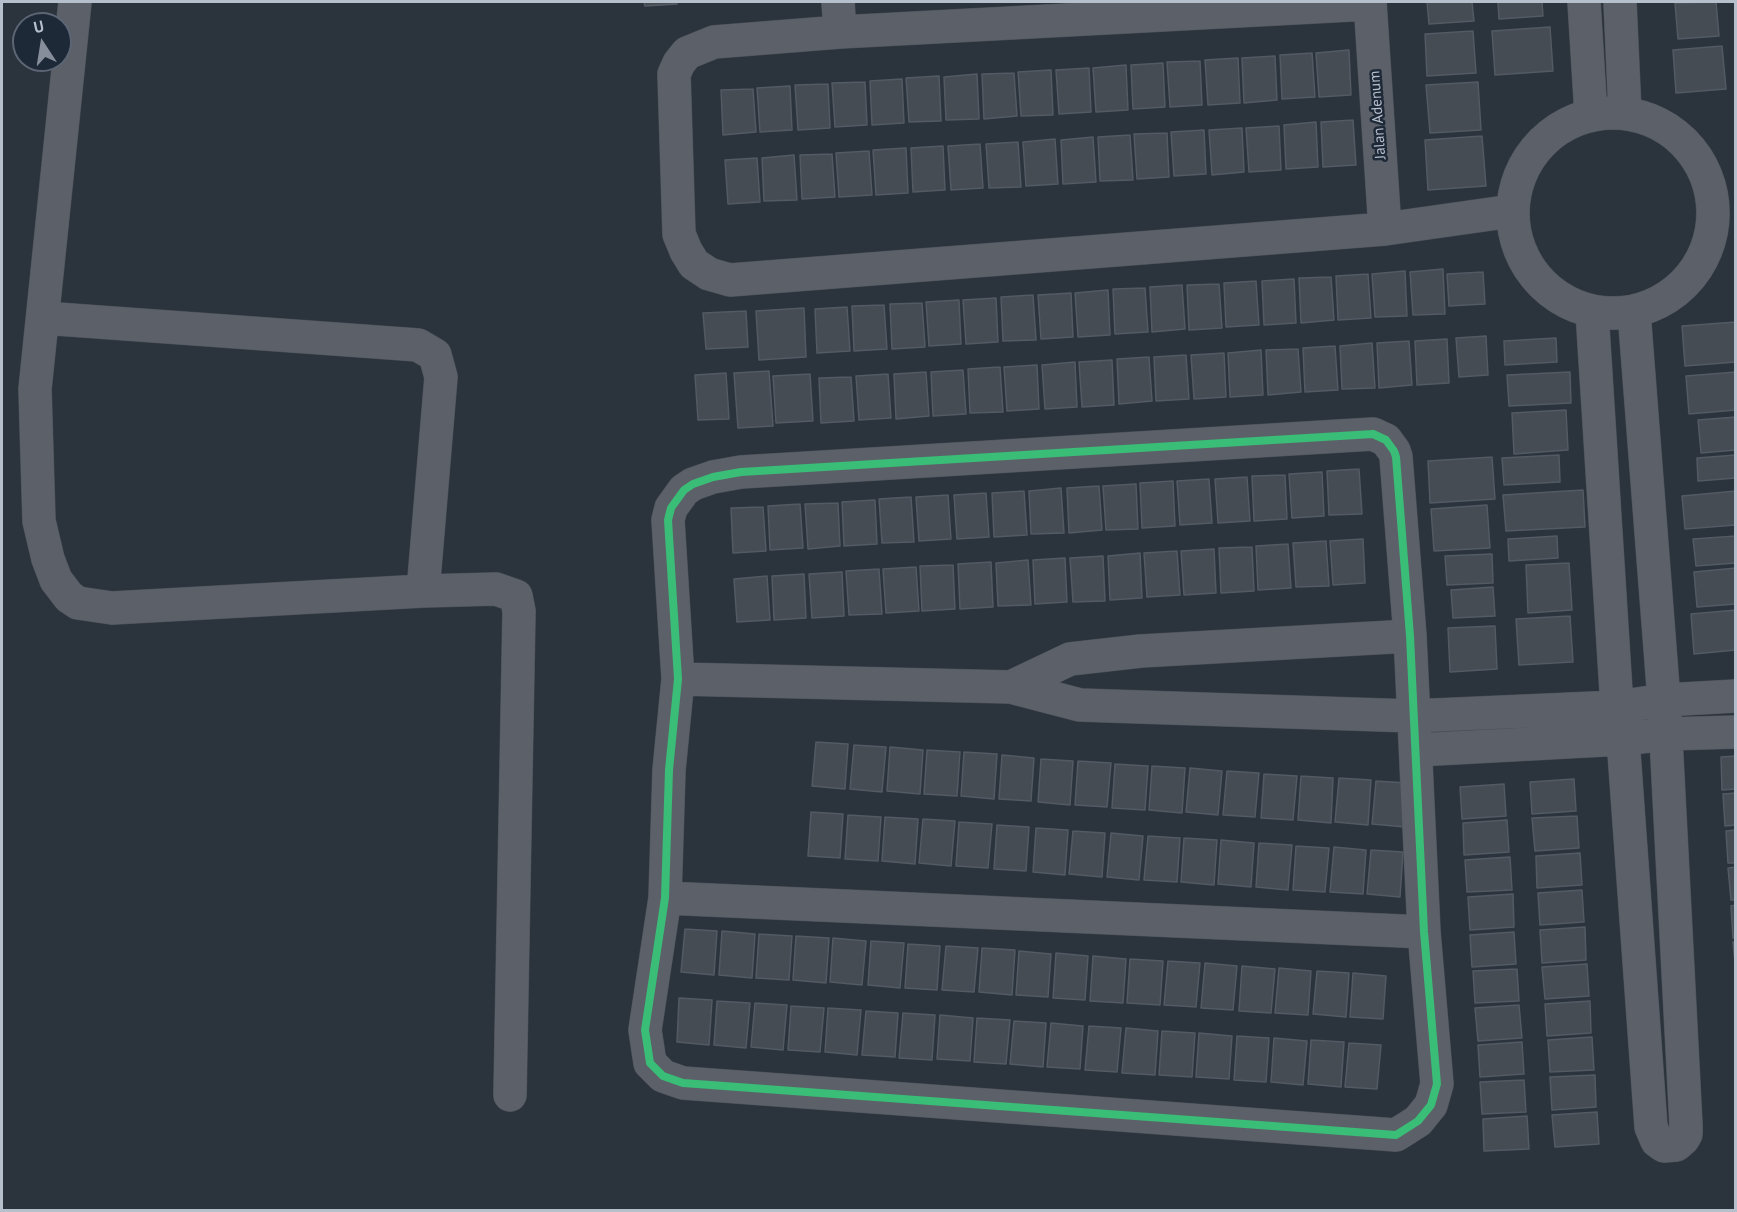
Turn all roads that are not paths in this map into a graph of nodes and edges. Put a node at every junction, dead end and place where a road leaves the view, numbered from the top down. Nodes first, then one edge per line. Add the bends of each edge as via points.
1 (75, 2) edge
2 (1584, 2) edge
3 (1620, 2) edge
4 (1370, 3) edge
5 (839, 17) edge
6 (1625, 113) junction
7 (1591, 115) junction
8 (1724, 208) edge
9 (1512, 211) junction
10 (1385, 230) junction
11 (1592, 312) junction
12 (1634, 312) junction
13 (43, 318) junction
14 (423, 591) junction
15 (1410, 636) junction
16 (678, 679) junction
17 (1011, 687) junction
18 (1736, 696) edge
19 (1664, 700) junction
20 (1617, 706) junction
21 (1412, 716) junction
22 (1736, 732) edge
23 (1666, 734) junction
24 (1623, 739) junction
25 (1416, 750) junction
26 (665, 898) junction
27 (1424, 932) junction
28 (510, 1095) dead end

1 - 13 street
2 - 7 street
3 - 6 street
4 - 5 street
4 - 10 street, Jalan Adenum
5 - 10 street via 714,42 687,53 679,63 674,74 679,234 694,264 709,274 730,280
6 - 7 street
6 - 8 street via 1654,121 1681,138 1701,163
7 - 9 street via 1561,126 1537,147 1519,176
8 - 12 street via 1705,254 1688,281 1660,303
9 - 10 street
9 - 11 street via 1516,245 1533,276 1559,300
11 - 12 street
11 - 20 street
12 - 19 street
13 - 14 street via 418,345 435,355 441,377
13 - 14 street via 35,389 39,521 56,580 69,597 78,603 112,608
14 - 28 street via 496,590 516,596 519,611
15 - 16 street via 1396,457 1386,440 1373,434 741,472 693,484 678,497 668,520
15 - 17 street via 1141,651 1071,659
15 - 21 street
16 - 17 street
16 - 26 street via 669,770
17 - 21 street via 1080,705
18 - 19 street
19 - 20 street
19 - 23 street
20 - 21 street
20 - 24 street
21 - 25 street
22 - 23 street
23 - 24 street
23 - 24 street via 1686,1125 1686,1134 1676,1145 1664,1146 1657,1141 1651,1127
24 - 25 street
25 - 27 street
26 - 27 street
26 - 27 street via 645,1030 650,1063 663,1076 682,1083 1396,1135 1418,1121 1431,1105 1437,1084

